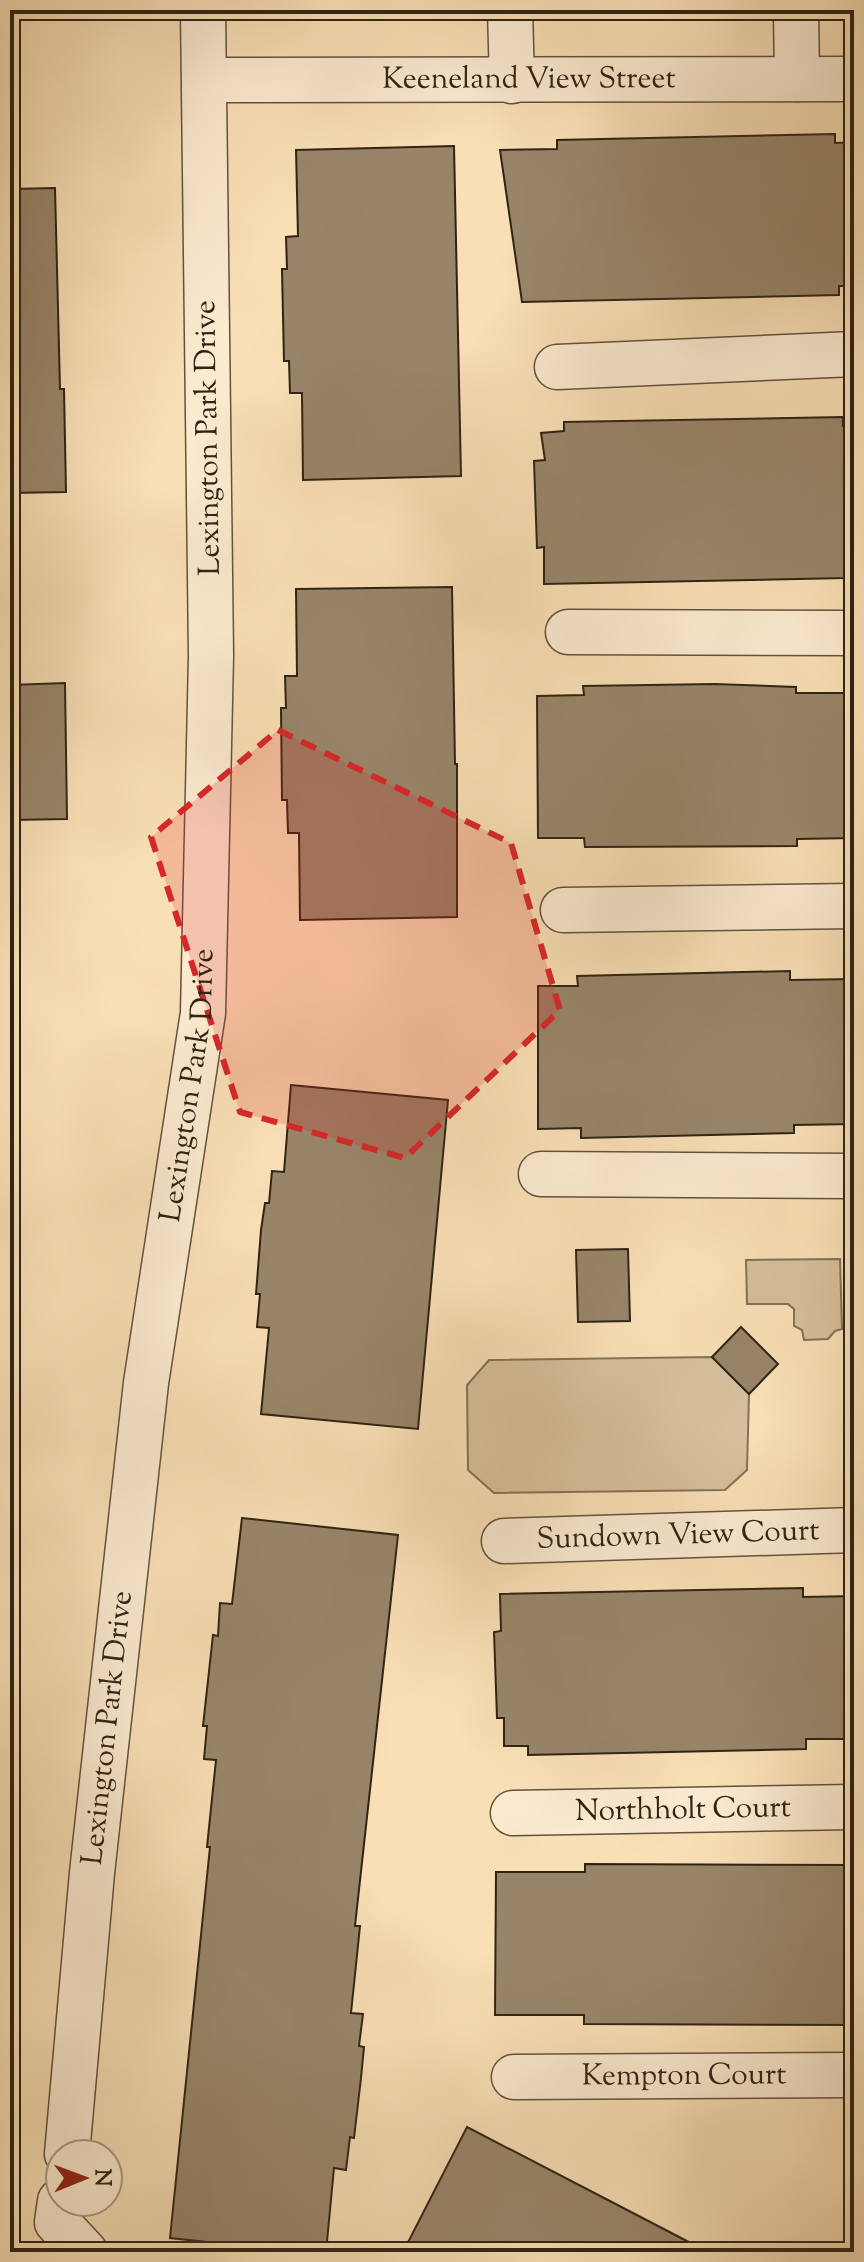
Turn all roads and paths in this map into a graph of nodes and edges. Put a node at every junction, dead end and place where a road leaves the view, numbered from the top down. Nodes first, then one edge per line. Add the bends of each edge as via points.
1 (203, 10) edge
2 (510, 10) edge
3 (796, 10) edge
4 (797, 79) junction
5 (854, 79) edge
6 (205, 80) junction
7 (512, 81) junction
8 (854, 354) edge
9 (557, 367) dead end
10 (568, 632) dead end
11 (854, 633) edge
12 (854, 906) edge
13 (563, 910) dead end
14 (541, 1174) dead end
15 (854, 1176) edge
16 (854, 1530) edge
17 (504, 1541) dead end
18 (854, 1807) edge
19 (513, 1813) dead end
20 (854, 2075) edge
21 (514, 2077) dead end
22 (68, 2138) edge
23 (58, 2218) edge
24 (85, 2252) edge

1 - 6 street, Lexington Park Drive
2 - 7 street
3 - 4 street
4 - 5 street, Keeneland View Street
4 - 7 street, Keeneland View Street
6 - 7 street, Keeneland View Street
6 - 22 street, Lexington Park Drive via 211,656 203,1013 146,1383
8 - 9 street
10 - 11 street
12 - 13 street
14 - 15 street
16 - 17 street, Sundown View Court
18 - 19 street, Northholt Court
20 - 21 street, Kempton Court
23 - 24 street

